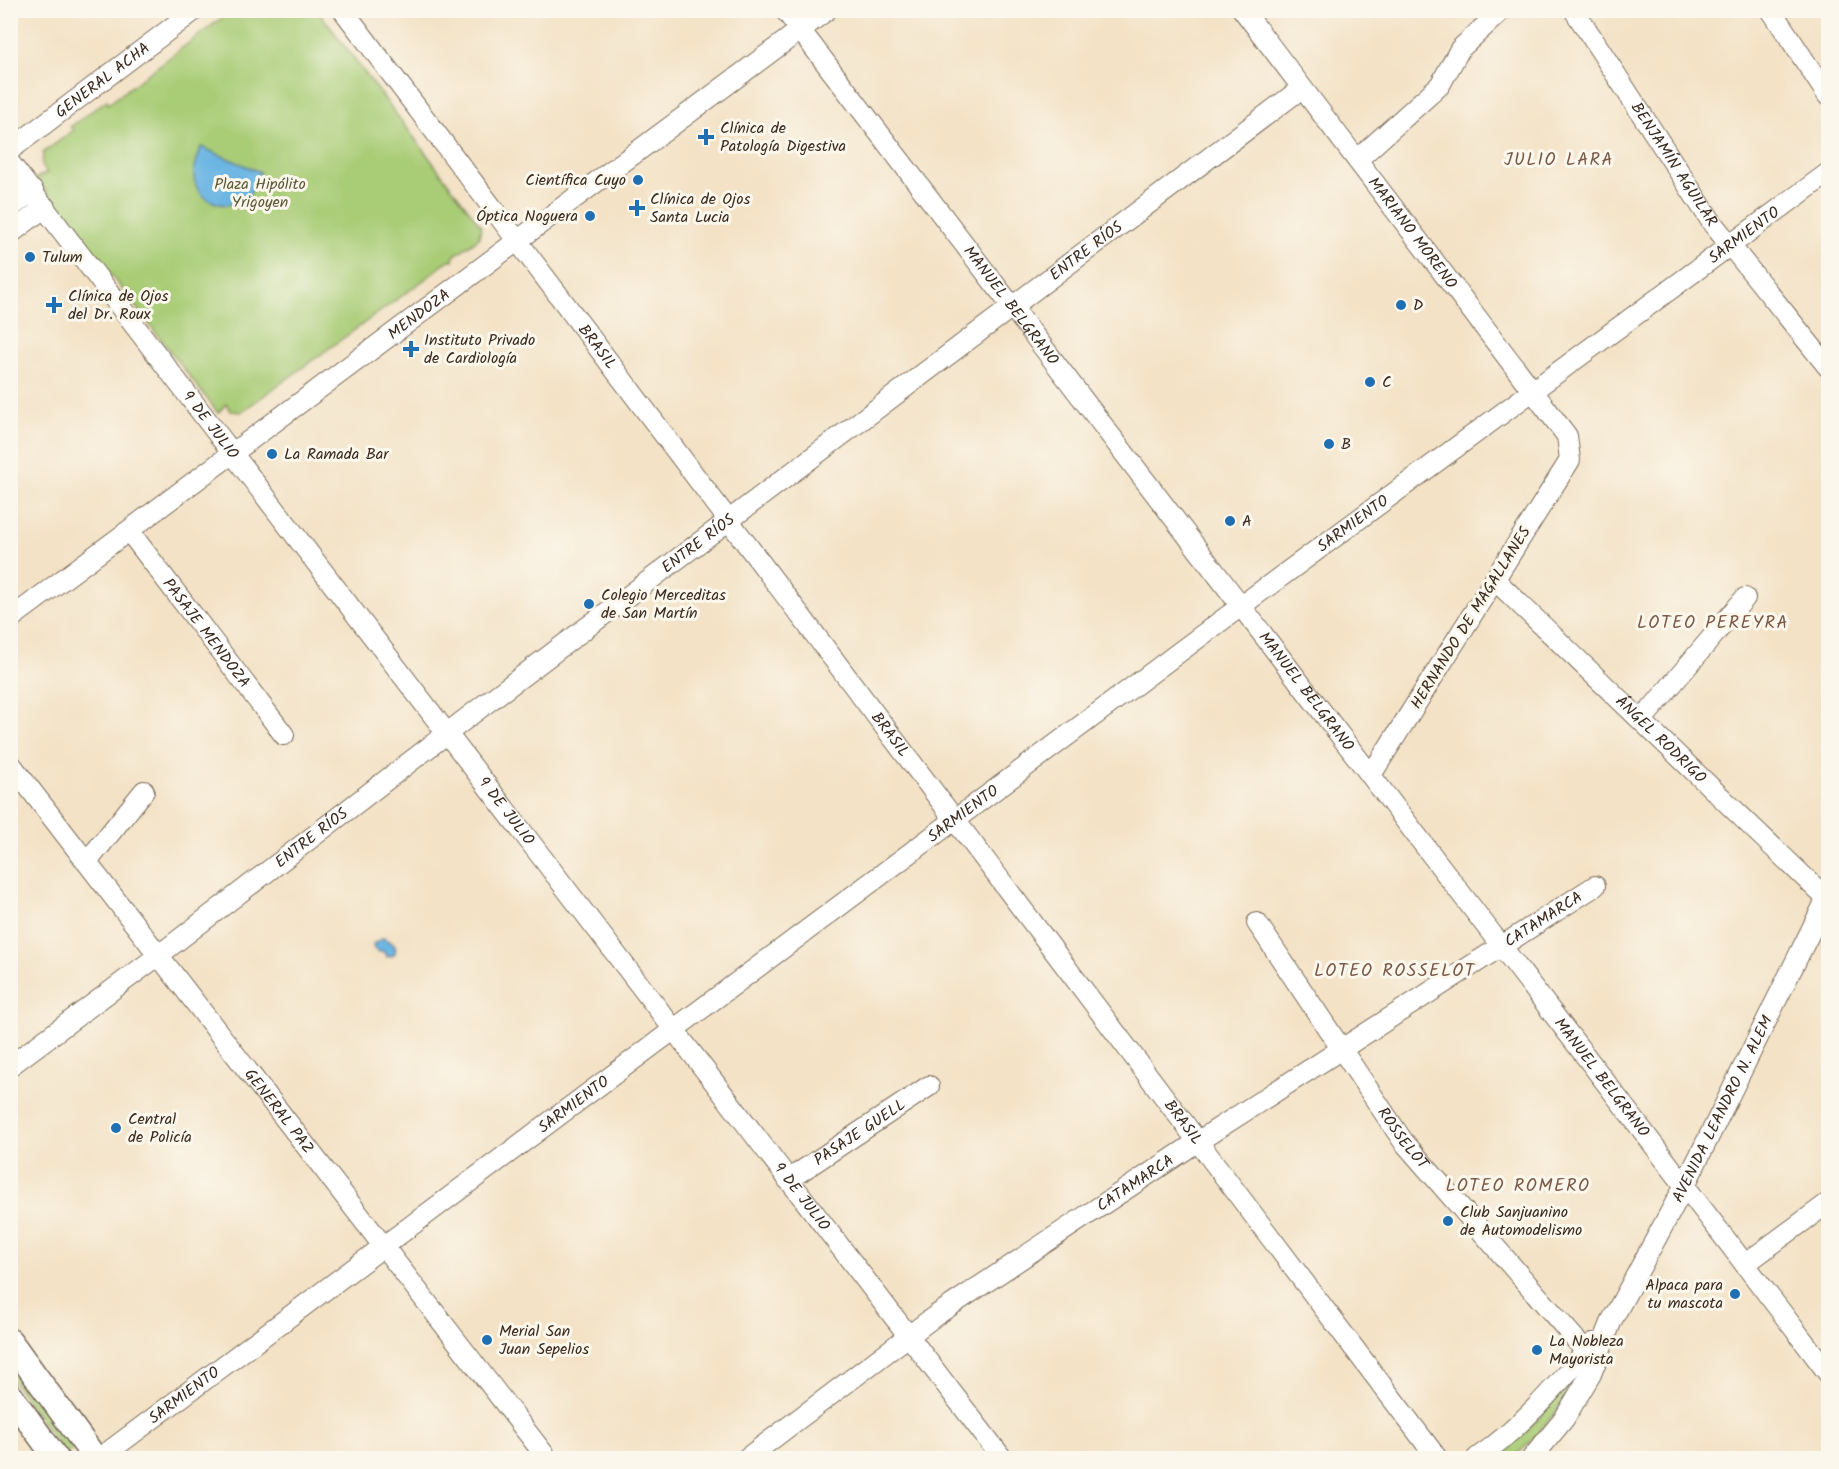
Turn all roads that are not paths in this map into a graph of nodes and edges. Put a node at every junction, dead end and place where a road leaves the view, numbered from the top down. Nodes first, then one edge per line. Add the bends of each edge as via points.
1 (195, 10) edge
2 (343, 10) edge
3 (785, 10) edge
4 (827, 10) edge
5 (1243, 10) edge
6 (1502, 10) edge
7 (1575, 10) edge
8 (1771, 10) edge
9 (800, 30) junction
10 (1302, 88) junction
11 (1828, 96) edge
12 (10, 150) edge
13 (1357, 160) junction
14 (10, 163) edge
15 (1828, 173) edge
16 (31, 189) junction
17 (10, 200) edge
18 (45, 207) junction
19 (11, 208) edge
20 (10, 215) edge
21 (10, 234) edge
22 (516, 242) junction
23 (1731, 246) junction
24 (1012, 307) junction
25 (1828, 367) edge
26 (1533, 391) junction
27 (233, 453) junction
28 (1570, 460) joint
29 (729, 520) junction
30 (129, 531) junction
31 (1495, 580) junction
32 (1745, 598) dead end
33 (1241, 606) junction
34 (10, 619) edge
35 (1642, 720) junction
36 (448, 734) junction
37 (284, 735) dead end
38 (10, 763) edge
39 (1371, 775) junction
40 (144, 791) dead end
41 (954, 820) junction
42 (87, 862) junction
43 (1595, 886) dead end
44 (1828, 897) edge
45 (1257, 923) dead end
46 (1502, 946) junction
47 (159, 955) junction
48 (674, 1030) junction
49 (1341, 1049) junction
50 (10, 1066) edge
51 (930, 1086) dead end
52 (1197, 1142) junction
53 (788, 1180) junction
54 (1685, 1185) junction
55 (1828, 1203) edge
56 (384, 1247) junction
57 (1745, 1264) junction
58 (908, 1336) junction
59 (10, 1341) edge
60 (1591, 1357) junction
61 (1828, 1373) edge
62 (10, 1395) edge
63 (56, 1458) edge
64 (98, 1458) edge
65 (547, 1458) edge
66 (747, 1458) edge
67 (1002, 1458) edge
68 (1437, 1458) edge
69 (1477, 1458) edge
70 (1532, 1458) edge

1 - 12 street, GENERAL ACHA
2 - 22 street, BRASIL
3 - 9 street, MANUEL BELGRANO
4 - 9 street, MENDOZA
5 - 10 street, MARIANO MORENO
6 - 13 street via 1460,49 1440,86
7 - 23 street, BENJAMÍN AGUILAR
8 - 11 street
9 - 22 street, MENDOZA
9 - 24 street, MANUEL BELGRANO
10 - 13 street, MARIANO MORENO
10 - 24 street, ENTRE RÍOS
13 - 26 street, MARIANO MORENO
14 - 16 street, 9 DE JULIO
15 - 23 street, SARMIENTO
16 - 17 street
16 - 18 street, 9 DE JULIO
16 - 19 street
18 - 21 street
18 - 27 street, 9 DE JULIO
19 - 20 street
22 - 27 street, MENDOZA
22 - 29 street, BRASIL
23 - 25 street, BENJAMÍN AGUILAR
23 - 26 street, SARMIENTO
24 - 29 street, ENTRE RÍOS
24 - 33 street, MANUEL BELGRANO
26 - 28 street, MARIANO MORENO via 1567,435
26 - 33 street, SARMIENTO
27 - 30 street, MENDOZA
27 - 36 street, 9 DE JULIO
28 - 31 street, HERNANDO DE MAGALLANES
29 - 36 street, ENTRE RÍOS
29 - 41 street, BRASIL
30 - 34 street, MENDOZA
30 - 37 street, PASAJE MENDOZA
31 - 35 street, ÁNGEL RODRIGO
31 - 39 street, HERNANDO DE MAGALLANES
32 - 35 street
33 - 39 street, MANUEL BELGRANO
33 - 41 street, SARMIENTO
35 - 44 street, ÁNGEL RODRIGO
36 - 47 street, ENTRE RÍOS
36 - 48 street, 9 DE JULIO
38 - 42 street, GENERAL PAZ
39 - 46 street, MANUEL BELGRANO
40 - 42 street
41 - 48 street, SARMIENTO
41 - 52 street, BRASIL
42 - 47 street, GENERAL PAZ
43 - 46 street, CATAMARCA
44 - 54 street, AVENIDA LEANDRO N. ALEM
45 - 49 street, ROSSELOT
46 - 49 street, CATAMARCA
46 - 54 street, MANUEL BELGRANO
47 - 50 street, ENTRE RÍOS
47 - 56 street, GENERAL PAZ
48 - 53 street, 9 DE JULIO
48 - 56 street, SARMIENTO
49 - 52 street, CATAMARCA
49 - 60 street, ROSSELOT via 1403,1140
51 - 53 street, PASAJE GUELL
52 - 58 street, CATAMARCA
52 - 68 street, BRASIL
53 - 58 street, 9 DE JULIO
54 - 57 street, MANUEL BELGRANO
54 - 60 street, AVENIDA LEANDRO N. ALEM
55 - 57 street
56 - 64 street, SARMIENTO
56 - 65 street, GENERAL PAZ
57 - 61 street, MANUEL BELGRANO
58 - 66 street, CATAMARCA
58 - 67 street, 9 DE JULIO
59 - 64 main road
60 - 69 street, AVENIDA LEANDRO N. ALEM
60 - 70 street, AVENIDA LEANDRO N. ALEM via 1579,1397
62 - 63 main road

